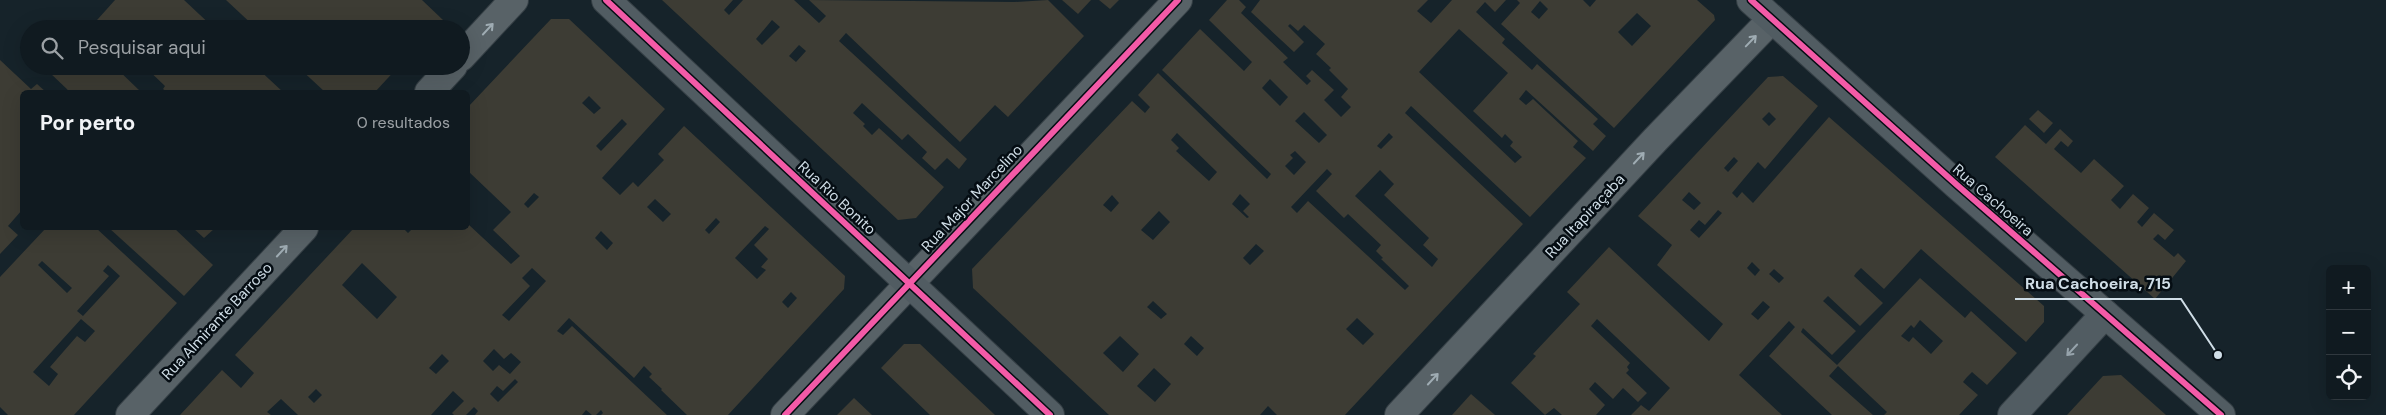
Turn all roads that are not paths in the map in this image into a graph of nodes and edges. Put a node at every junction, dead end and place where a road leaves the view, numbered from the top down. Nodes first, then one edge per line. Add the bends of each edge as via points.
1 (514, 0) edge
2 (606, 0) edge
3 (1178, 0) edge
4 (1751, 0) edge
5 (1772, 19) junction
6 (470, 47) edge
7 (444, 75) edge
8 (430, 90) edge
9 (302, 230) edge
10 (909, 283) junction
11 (2105, 314) junction
12 (130, 415) edge
13 (786, 415) edge
14 (1050, 415) edge
15 (1399, 415) edge
16 (2012, 415) edge
17 (2221, 415) edge

6 -> 1 street
2 - 10 street, Rua Rio Bonito
3 - 10 street, Rua Major Marcelino
4 - 5 street, Rua Cachoeira
5 - 11 street, Rua Cachoeira
15 -> 5 street, Rua Itapiraçaba
7 - 8 street
12 -> 9 street, Rua Almirante Barroso
10 - 13 street, Rua Major Marcelino
10 - 14 street, Rua Rio Bonito
11 -> 16 street
11 - 17 street, Rua Cachoeira

